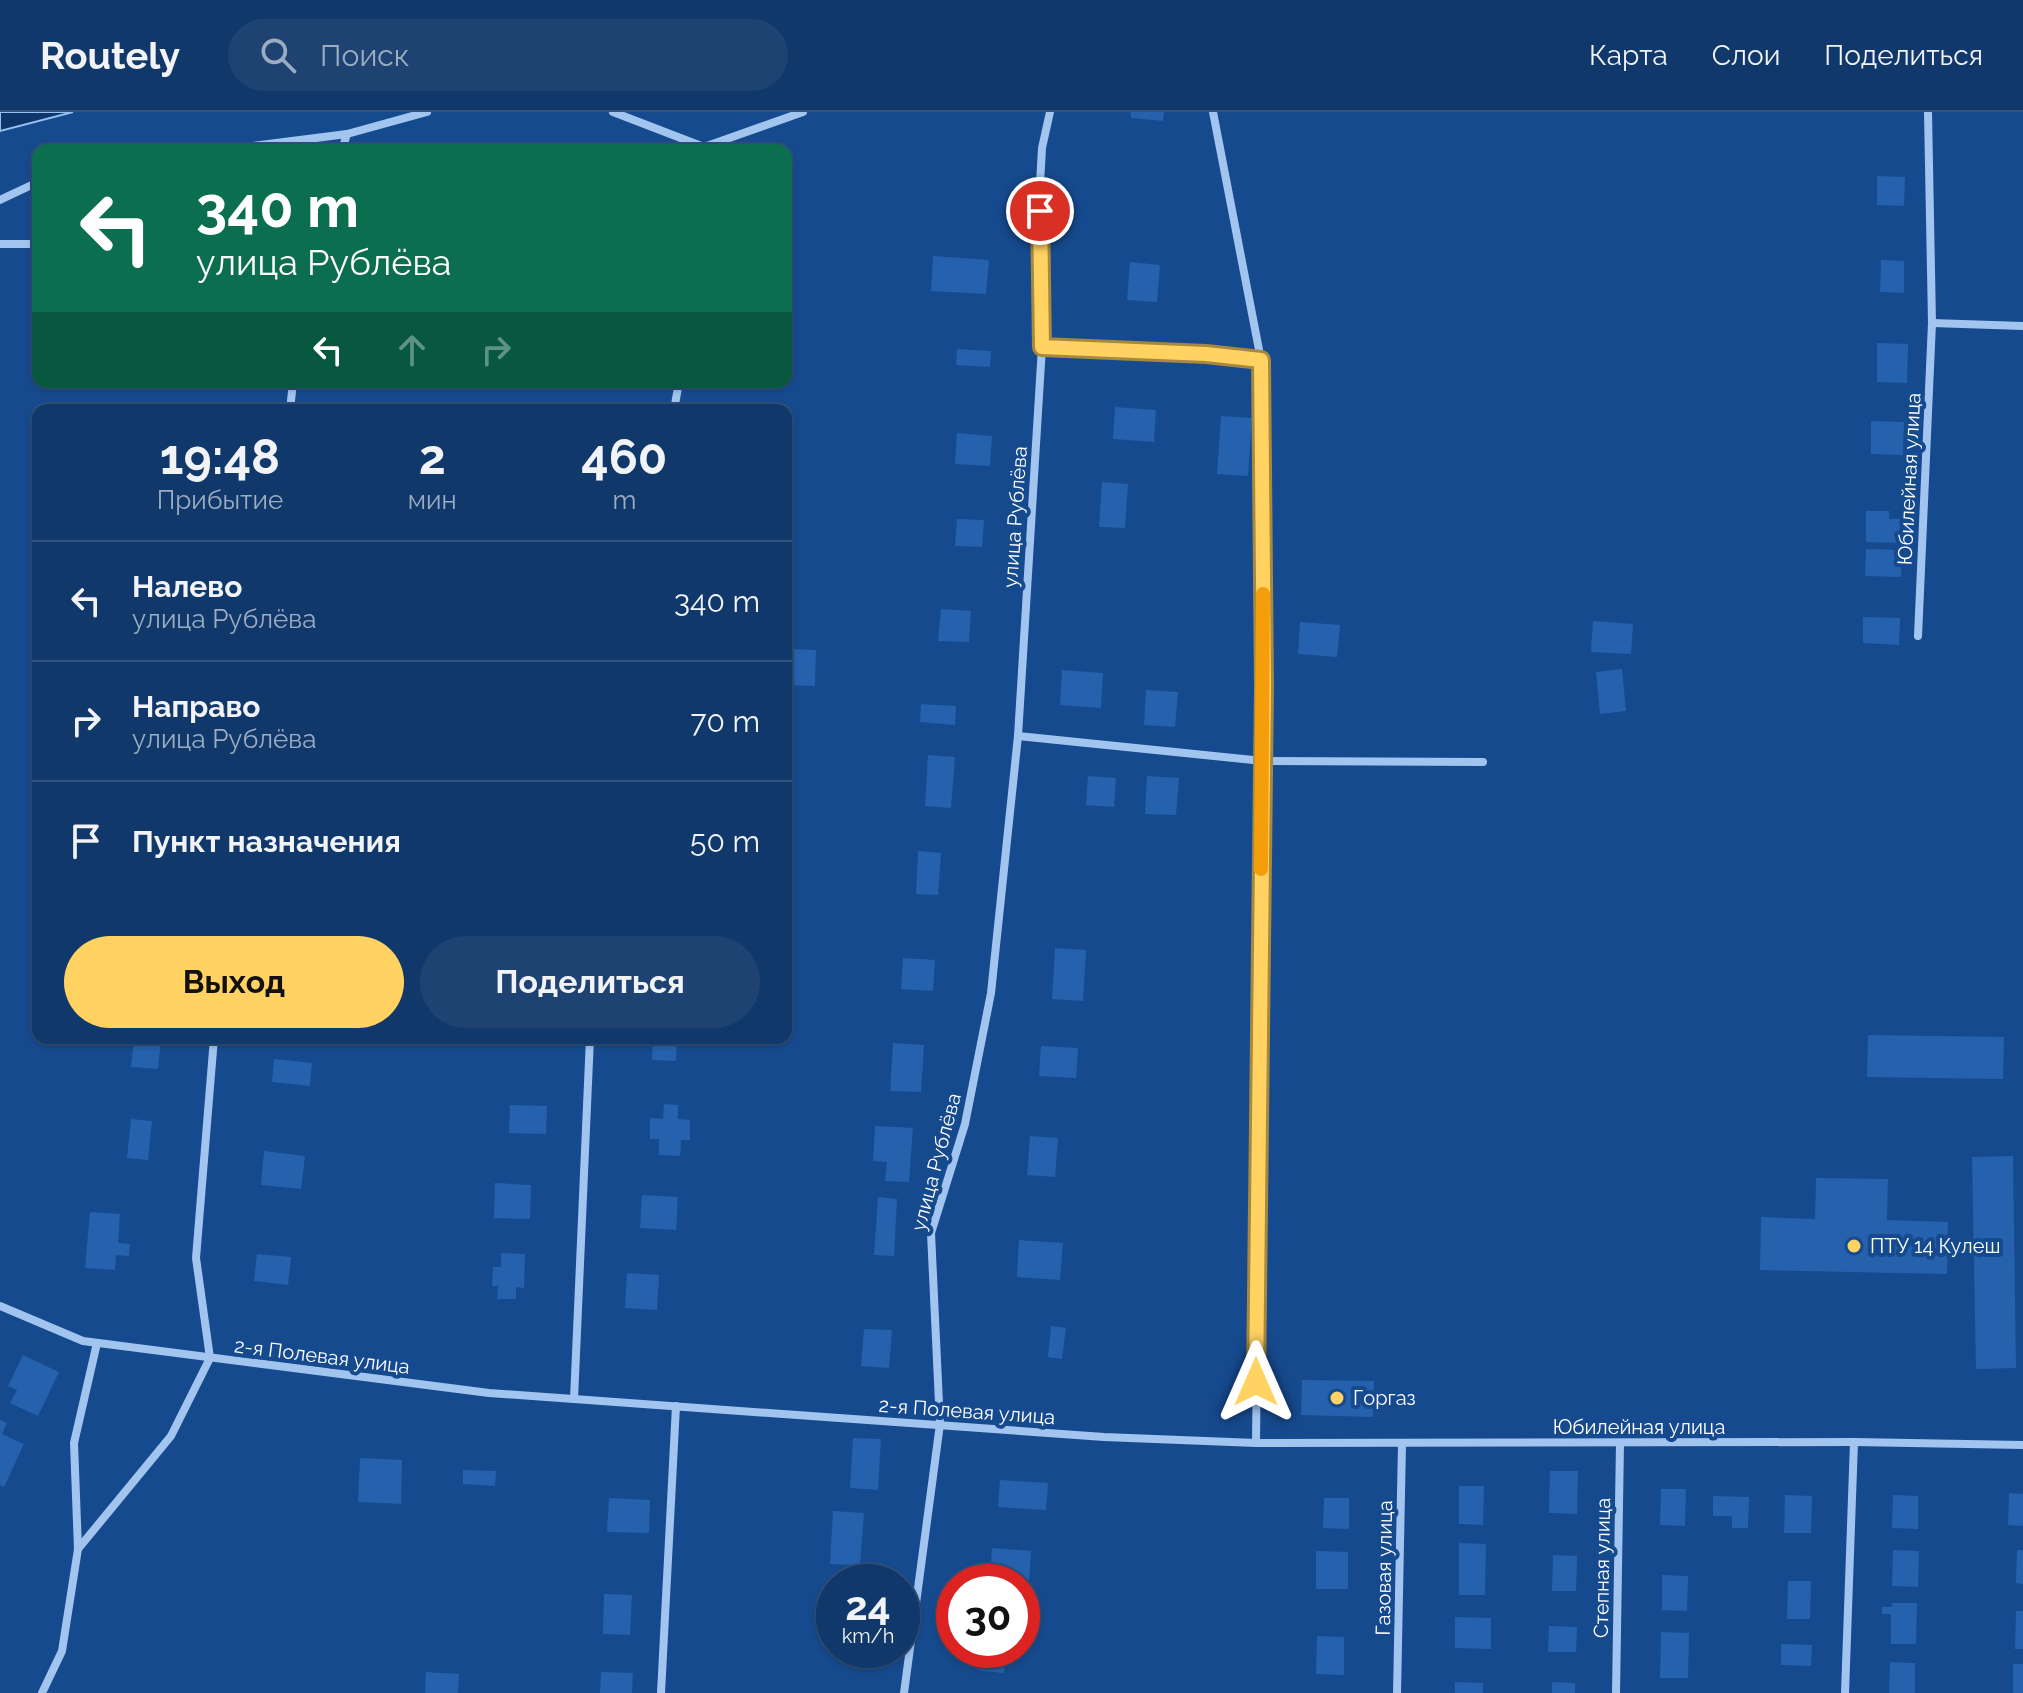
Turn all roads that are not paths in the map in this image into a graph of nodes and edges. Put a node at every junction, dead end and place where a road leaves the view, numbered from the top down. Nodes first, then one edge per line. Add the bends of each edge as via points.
1 (427, 112) edge
2 (613, 112) edge
3 (803, 112) edge
4 (1050, 112) edge
5 (1213, 112) edge
6 (1928, 112) edge
7 (347, 134) junction
8 (269, 144) edge
9 (344, 144) edge
10 (696, 144) edge
11 (724, 144) edge
12 (32, 185) edge
13 (0, 200) edge
14 (0, 244) edge
15 (32, 244) edge
16 (1932, 323) junction
17 (2023, 326) edge
18 (1042, 347) junction
19 (1261, 360) junction
20 (1918, 636) dead end
21 (1018, 736) junction
22 (1263, 761) junction
23 (1483, 762) dead end
24 (214, 1044) edge
25 (590, 1044) edge
26 (0, 1306) edge
27 (97, 1343) junction
28 (210, 1358) junction
29 (574, 1399) junction
30 (676, 1406) junction
31 (940, 1424) junction
32 (1854, 1442) junction
33 (1256, 1443) junction
34 (1620, 1443) junction
35 (1402, 1444) junction
36 (2023, 1445) edge
37 (78, 1549) junction
38 (42, 1693) edge
39 (661, 1693) edge
40 (904, 1693) edge
41 (1397, 1693) edge
42 (1616, 1693) edge
43 (1845, 1693) edge

1 - 7 street
2 - 10 street
3 - 11 street
4 - 18 street, улица Рублёва via 1040,184
5 - 19 street
6 - 16 street, Юбилейная улица
7 - 8 street
7 - 9 street
12 - 13 street
14 - 15 street
16 - 17 street
16 - 20 street, Юбилейная улица
18 - 19 street
18 - 21 street, улица Рублёва
19 - 22 street
21 - 22 street
21 - 31 street, улица Рублёва via 991,993 965,1124 931,1233
22 - 23 street
22 - 33 street
24 - 28 street, 2-я Полевая улица via 196,1258
25 - 29 street
26 - 27 street, 2-я Полевая улица
27 - 28 street, 2-я Полевая улица
27 - 37 street via 74,1443
28 - 29 street, 2-я Полевая улица
28 - 37 street, 2-я Полевая улица via 171,1436
29 - 30 street, 2-я Полевая улица
30 - 31 street, 2-я Полевая улица
30 - 39 street
31 - 33 street, 2-я Полевая улица
31 - 40 street, улица Рублёва
32 - 34 street, Юбилейная улица
32 - 36 street, Юбилейная улица
32 - 43 street
33 - 35 street, Юбилейная улица
34 - 35 street, Юбилейная улица
34 - 42 street, Степная улица
35 - 41 street, Газовая улица
37 - 38 street via 62,1651

